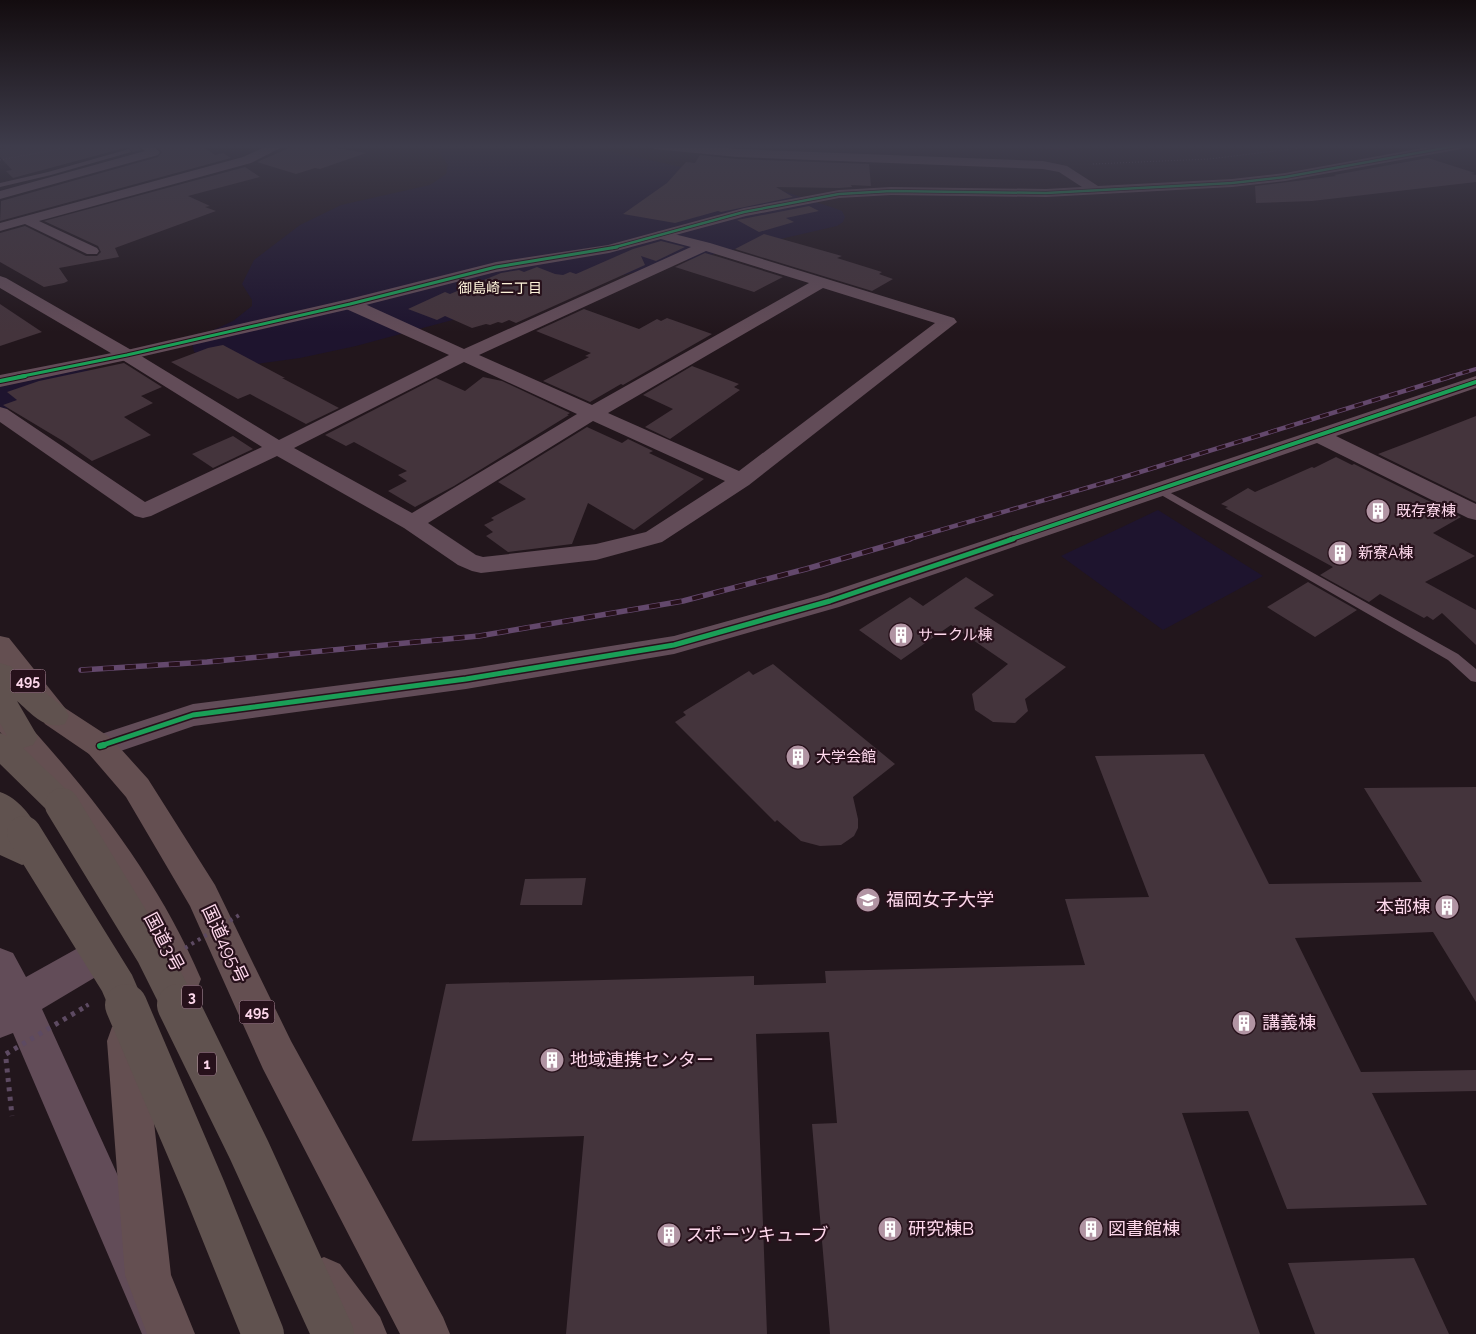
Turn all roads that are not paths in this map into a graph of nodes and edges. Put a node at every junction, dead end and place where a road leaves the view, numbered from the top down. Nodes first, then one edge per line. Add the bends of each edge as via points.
1 (74, 207) edge
2 (769, 207) edge
3 (27, 220) junction
4 (0, 227) edge
5 (662, 235) junction
6 (705, 246) junction
7 (92, 251) dead end
8 (0, 281) edge
9 (821, 283) junction
10 (350, 304) junction
11 (127, 355) junction
12 (462, 356) junction
13 (0, 381) edge
14 (1476, 382) edge
15 (0, 413) edge
16 (591, 414) junction
17 (1317, 435) junction
18 (278, 448) junction
19 (741, 480) junction
20 (1160, 490) junction
21 (1476, 514) edge
22 (412, 523) junction
23 (0, 645) edge
24 (0, 673) edge
25 (1476, 677) edge
26 (0, 698) edge
27 (55, 716) junction
28 (8, 732) edge
29 (100, 746) junction
30 (0, 805) edge
31 (7, 838) edge
32 (91, 960) junction
33 (0, 965) edge
34 (10, 1010) edge
35 (126, 1041) junction
36 (323, 1279) junction
37 (166, 1334) edge
38 (171, 1334) edge
39 (245, 1334) edge
40 (263, 1334) edge
41 (333, 1334) edge
42 (348, 1334) edge
43 (362, 1334) edge
44 (426, 1334) edge

1 - 3 street
2 - 5 street
3 - 4 street
3 - 7 street
5 - 6 street
5 - 10 street via 609,249 496,267
6 - 9 street
6 - 12 street
8 - 11 street
9 - 16 street
9 - 19 street via 948,322
10 - 11 street
10 - 12 street
11 - 13 street
11 - 18 street
12 - 16 street
12 - 18 street
14 - 17 street
15 - 18 street via 143,511
16 - 19 street
16 - 22 street
17 - 20 street
17 - 21 street
18 - 22 street
19 - 22 street via 654,537 596,552 481,565 467,560
20 - 25 lane via 1453,658
20 - 29 street via 830,601 674,645 466,679 193,715
23 - 27 highway, 国道495号 / 495
24 - 27 highway
26 - 28 highway
27 - 29 highway, 国道495号 / 495
28 - 36 highway, 国道3号 / 3 via 90,820 161,932
28 - 41 highway, 1, bridge via 62,805 153,954 249,1150
29 - 44 highway, 国道495号 / 495 via 137,788 202,896 278,1055
30 - 40 highway, bridge via 24,833 117,983
31 - 32 highway
32 - 34 street
32 - 35 highway
33 - 34 street
34 - 37 street
35 - 38 highway via 148,1275
35 - 39 highway
36 - 42 highway, 国道3号 / 3
36 - 43 highway

